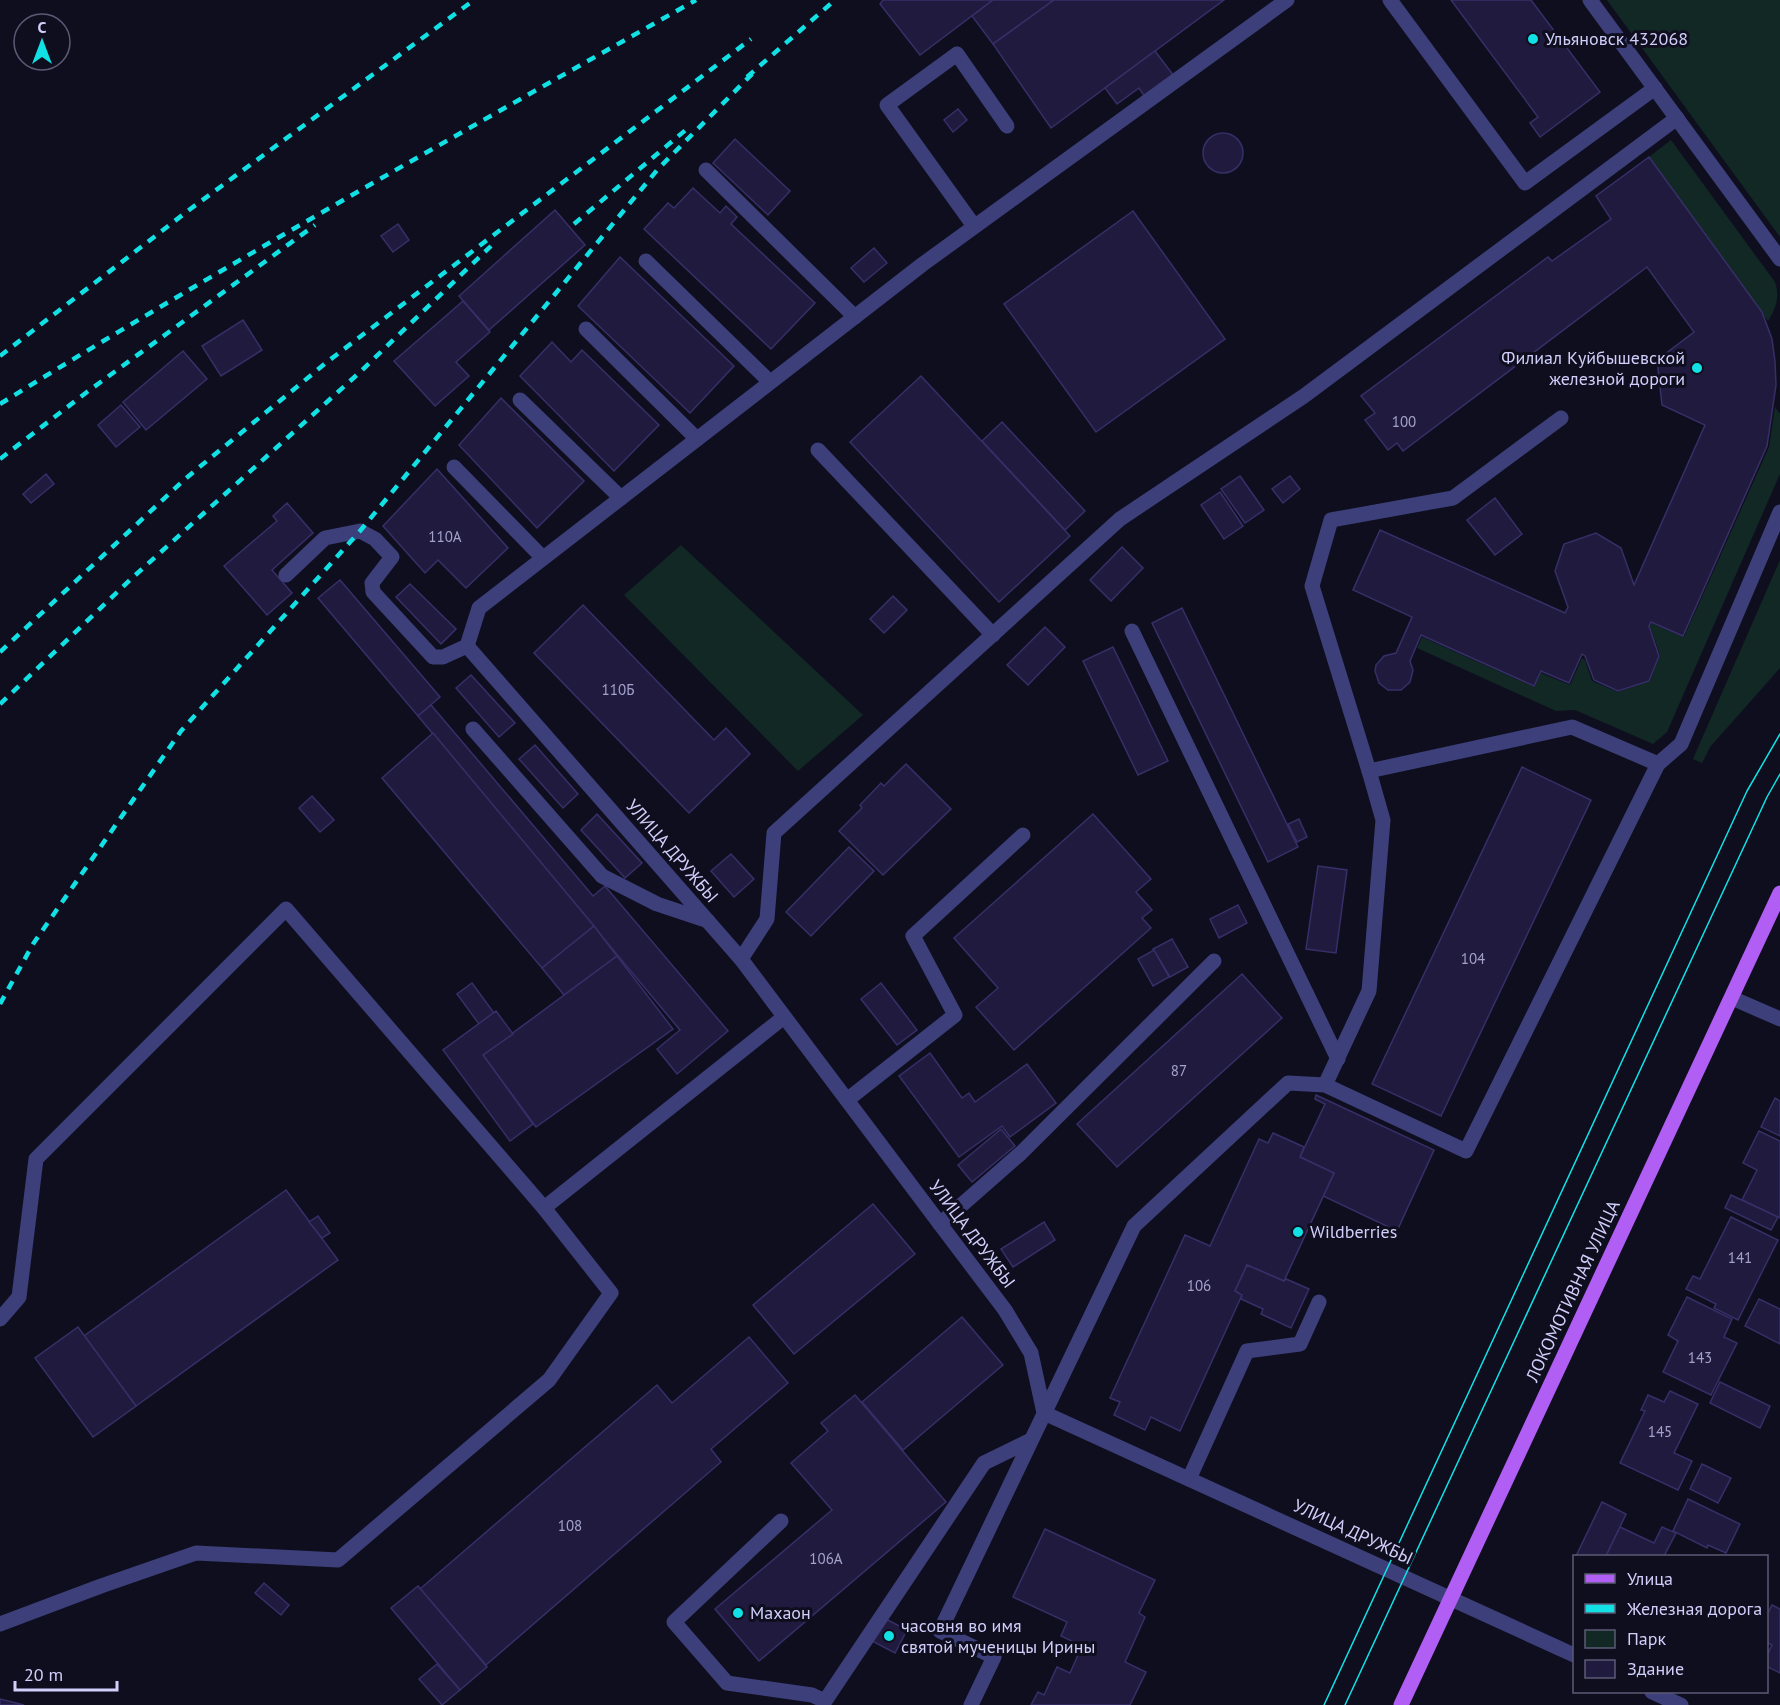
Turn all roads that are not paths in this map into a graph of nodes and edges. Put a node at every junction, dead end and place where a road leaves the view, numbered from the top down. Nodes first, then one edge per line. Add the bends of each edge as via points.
1 (1287, 0) edge
2 (1390, 0) edge
3 (1590, 0) edge
4 (1655, 88) junction
5 (1677, 118) junction
6 (1007, 126) dead end
7 (706, 170) dead end
8 (974, 226) junction
9 (1780, 259) edge
10 (646, 261) dead end
11 (855, 317) junction
12 (586, 329) dead end
13 (771, 382) junction
14 (520, 400) dead end
15 (1561, 418) dead end
16 (697, 439) junction
17 (818, 450) dead end
18 (454, 467) dead end
19 (621, 498) junction
20 (1780, 512) edge
21 (543, 558) junction
22 (286, 575) dead end
23 (1132, 631) dead end
24 (993, 635) junction
25 (467, 646) junction
26 (473, 729) dead end
27 (1658, 764) junction
28 (1369, 771) junction
29 (1023, 835) dead end
30 (1780, 893) edge
31 (708, 921) junction
32 (741, 959) junction
33 (1214, 962) dead end
34 (1732, 998) junction
35 (784, 1017) junction
36 (1780, 1019) edge
37 (1338, 1059) junction
38 (1325, 1085) junction
39 (847, 1100) junction
40 (544, 1208) junction
41 (940, 1224) junction
42 (1319, 1302) dead end
43 (0, 1319) edge
44 (1044, 1413) junction
45 (1031, 1440) junction
46 (1189, 1479) junction
47 (782, 1521) dead end
48 (1450, 1598) junction
49 (0, 1624) edge
50 (1573, 1654) edge
51 (1654, 1693) edge
52 (828, 1703) edge
53 (971, 1705) edge
54 (1401, 1705) edge
55 (1681, 1705) edge

1 - 8 street
2 - 4 street via 1526,183
3 - 4 street
4 - 5 street
5 - 9 street
5 - 24 street via 1304,396 1120,519
6 - 8 street via 957,54 887,105
7 - 11 street
8 - 11 street
10 - 13 street
11 - 13 street
12 - 16 street
13 - 16 street
14 - 19 street
15 - 28 street via 1453,498 1332,520 1312,586
16 - 19 street
17 - 24 street
18 - 21 street
19 - 21 street
20 - 27 street via 1681,744
21 - 25 street via 478,608
22 - 25 street via 325,538 360,531 375,539 392,557 372,583 373,592 433,657 443,657
23 - 37 street
24 - 32 street via 774,833 767,920
25 - 31 street, УЛИЦА ДРУЖБЫ
26 - 31 street via 602,876 657,904
27 - 28 street via 1572,726
27 - 38 street via 1466,1151
28 - 37 street via 1383,820 1369,991
29 - 39 street via 913,936 955,1015
30 - 34 main road, ЛОКОМОТИВНАЯ УЛИЦА
31 - 32 street, УЛИЦА ДРУЖБЫ
32 - 35 street, УЛИЦА ДРУЖБЫ
33 - 41 street via 1017,1157
34 - 36 street
34 - 48 main road, ЛОКОМОТИВНАЯ УЛИЦА
35 - 39 street, УЛИЦА ДРУЖБЫ
35 - 40 street
37 - 38 street
38 - 44 street via 1288,1083 1134,1226
39 - 41 street, УЛИЦА ДРУЖБЫ
40 - 43 street via 286,909 36,1160 19,1297
40 - 49 street via 611,1293 549,1380 338,1560 196,1553
41 - 44 street, УЛИЦА ДРУЖБЫ via 1005,1310 1030,1353
42 - 46 street via 1300,1344 1247,1351
44 - 45 street
44 - 46 street, УЛИЦА ДРУЖБЫ
45 - 52 street via 984,1462
45 - 53 street via 940,1631 994,1657
46 - 48 street, УЛИЦА ДРУЖБЫ
47 - 52 street via 674,1622 727,1683 812,1695
48 - 50 street, УЛИЦА ДРУЖБЫ
48 - 54 main road, ЛОКОМОТИВНАЯ УЛИЦА
51 - 55 street

